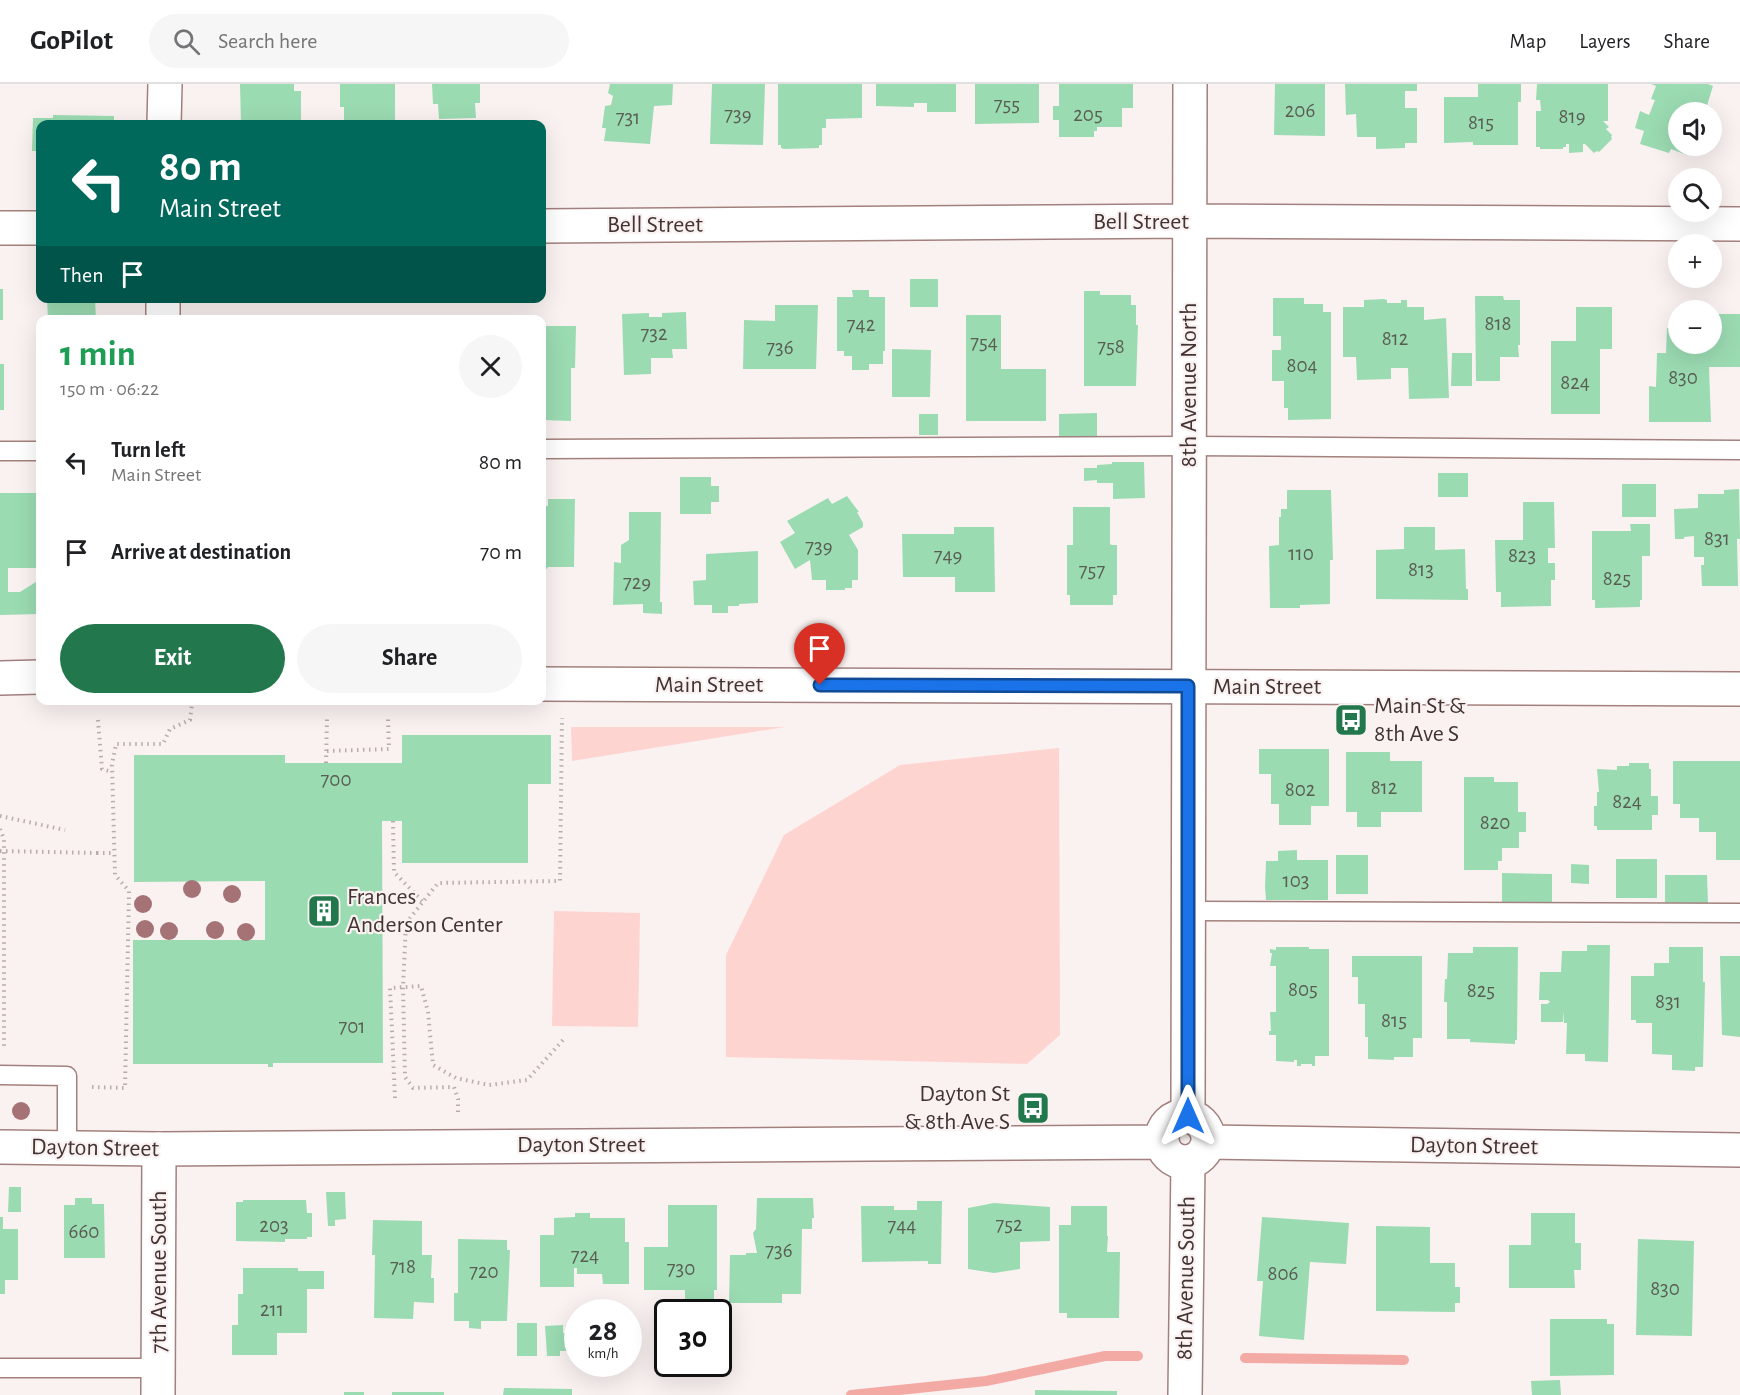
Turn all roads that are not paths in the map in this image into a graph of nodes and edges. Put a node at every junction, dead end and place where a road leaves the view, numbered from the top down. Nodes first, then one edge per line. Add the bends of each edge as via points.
1 (165, 84) edge
2 (1190, 84) edge
3 (164, 120) edge
4 (1190, 221) junction
5 (1740, 224) edge
6 (546, 226) edge
7 (0, 228) edge
8 (36, 228) edge
9 (1189, 446) junction
10 (546, 449) edge
11 (1740, 450) edge
12 (0, 451) edge
13 (36, 451) edge
14 (36, 677) edge
15 (0, 678) edge
16 (552, 684) edge
17 (1188, 686) junction
18 (1740, 689) edge
19 (1188, 911) junction
20 (1740, 913) edge
21 (0, 1076) edge
22 (1188, 1116) junction
23 (1162, 1142) junction
24 (0, 1147) edge
25 (67, 1148) junction
26 (159, 1149) junction
27 (1740, 1150) edge
28 (1198, 1152) junction
29 (0, 1368) edge
30 (158, 1382) edge
31 (1185, 1395) edge

1 - 3 street
2 - 4 street, 8th Avenue North
4 - 5 street, Bell Street
4 - 6 street, Bell Street
4 - 9 street, 8th Avenue North
7 - 8 street
9 - 10 lane
9 - 11 lane
9 - 17 street, 8th Avenue North
12 - 13 lane
14 - 15 street
16 - 17 street, Main Street
17 - 18 street, Main Street
17 - 19 street
19 - 20 lane
19 - 22 street
21 - 25 lane via 67,1076
22 - 23 street via 1168,1123
22 - 28 street via 1204,1124 1208,1133
23 - 26 street, Dayton Street
23 - 28 street via 1176,1161
24 - 25 street, Dayton Street
25 - 26 street, Dayton Street
26 - 30 street, 7th Avenue South
27 - 28 street, Dayton Street
28 - 31 street, 8th Avenue South
29 - 30 lane

